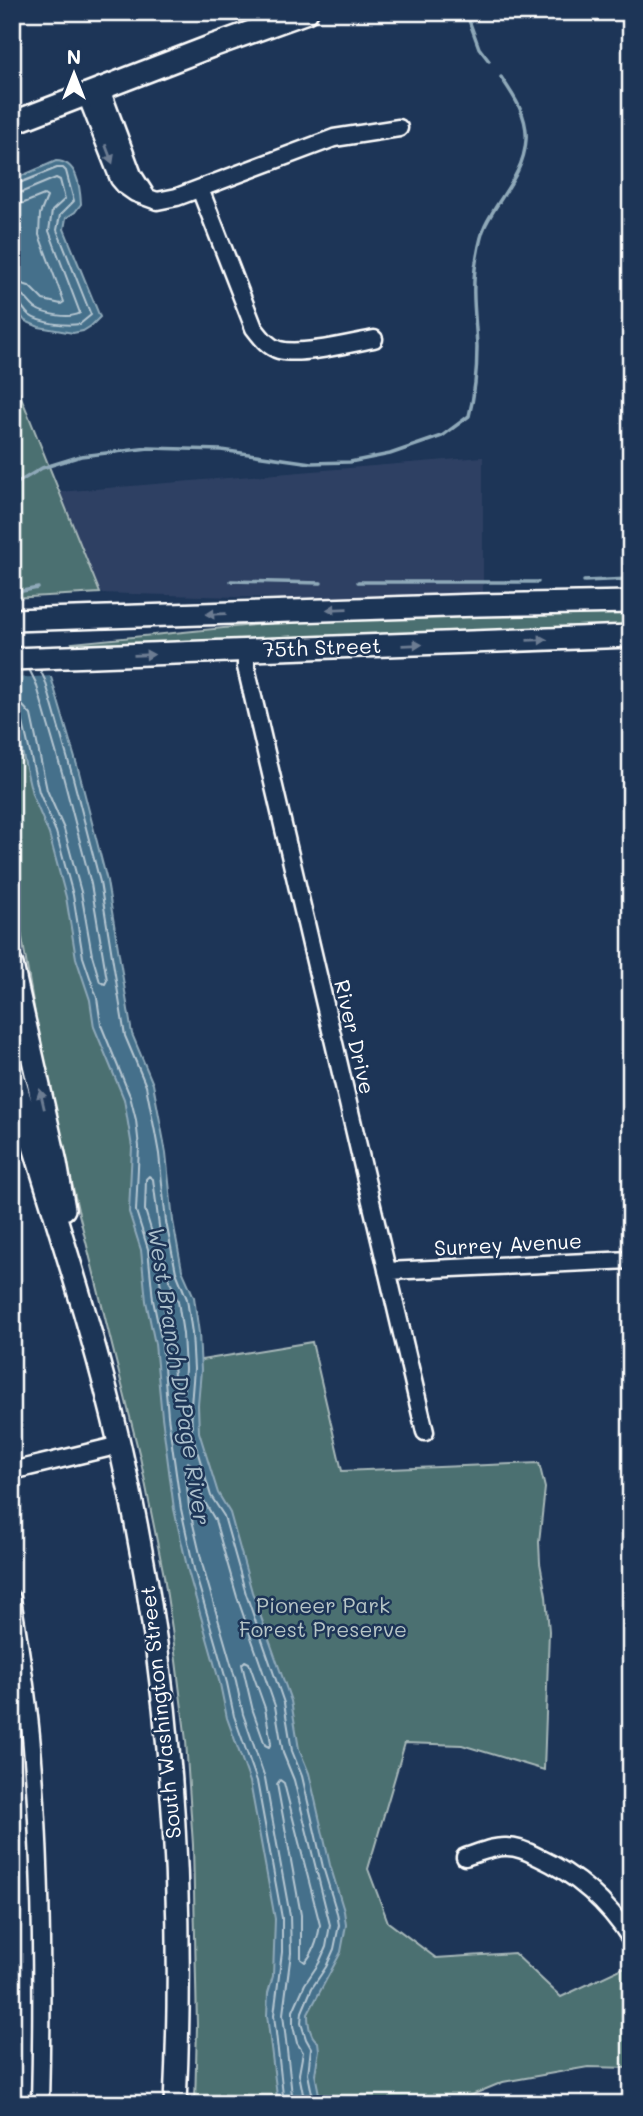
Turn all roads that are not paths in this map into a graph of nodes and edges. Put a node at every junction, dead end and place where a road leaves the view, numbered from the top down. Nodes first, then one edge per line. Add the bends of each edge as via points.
1 (307, 12) edge
2 (94, 92) junction
3 (12, 123) edge
4 (398, 128) dead end
5 (200, 189) junction
6 (374, 339) dead end
7 (631, 602) edge
8 (12, 620) edge
9 (631, 636) edge
10 (246, 651) junction
11 (12, 659) edge
12 (12, 965) edge
13 (12, 1070) edge
14 (631, 1260) edge
15 (387, 1271) junction
16 (78, 1287) junction
17 (425, 1432) dead end
18 (120, 1445) junction
19 (12, 1471) edge
20 (12, 1599) edge
21 (465, 1857) dead end
22 (631, 1939) edge
23 (40, 2104) edge
24 (175, 2104) edge

1 - 2 main road
2 - 3 main road
2 - 5 street via 119,179 148,199 167,201
4 - 5 street via 334,138
5 - 6 street via 254,328 264,341 279,350 299,351
7 -> 8 main road, 75th Street
10 -> 9 main road, 75th Street
11 -> 10 main road, 75th Street
10 - 15 street, River Drive via 246,667
16 -> 12 main road, South Washington Street
13 - 16 main road, South Washington Street
14 - 15 street, Surrey Avenue
15 - 17 street, River Drive
16 - 18 main road, South Washington Street
18 - 19 street
18 - 24 main road, South Washington Street via 151,1605 171,1765 179,1939
20 - 23 street via 32,1745 39,1844
21 - 22 street via 505,1847 530,1852 590,1890

